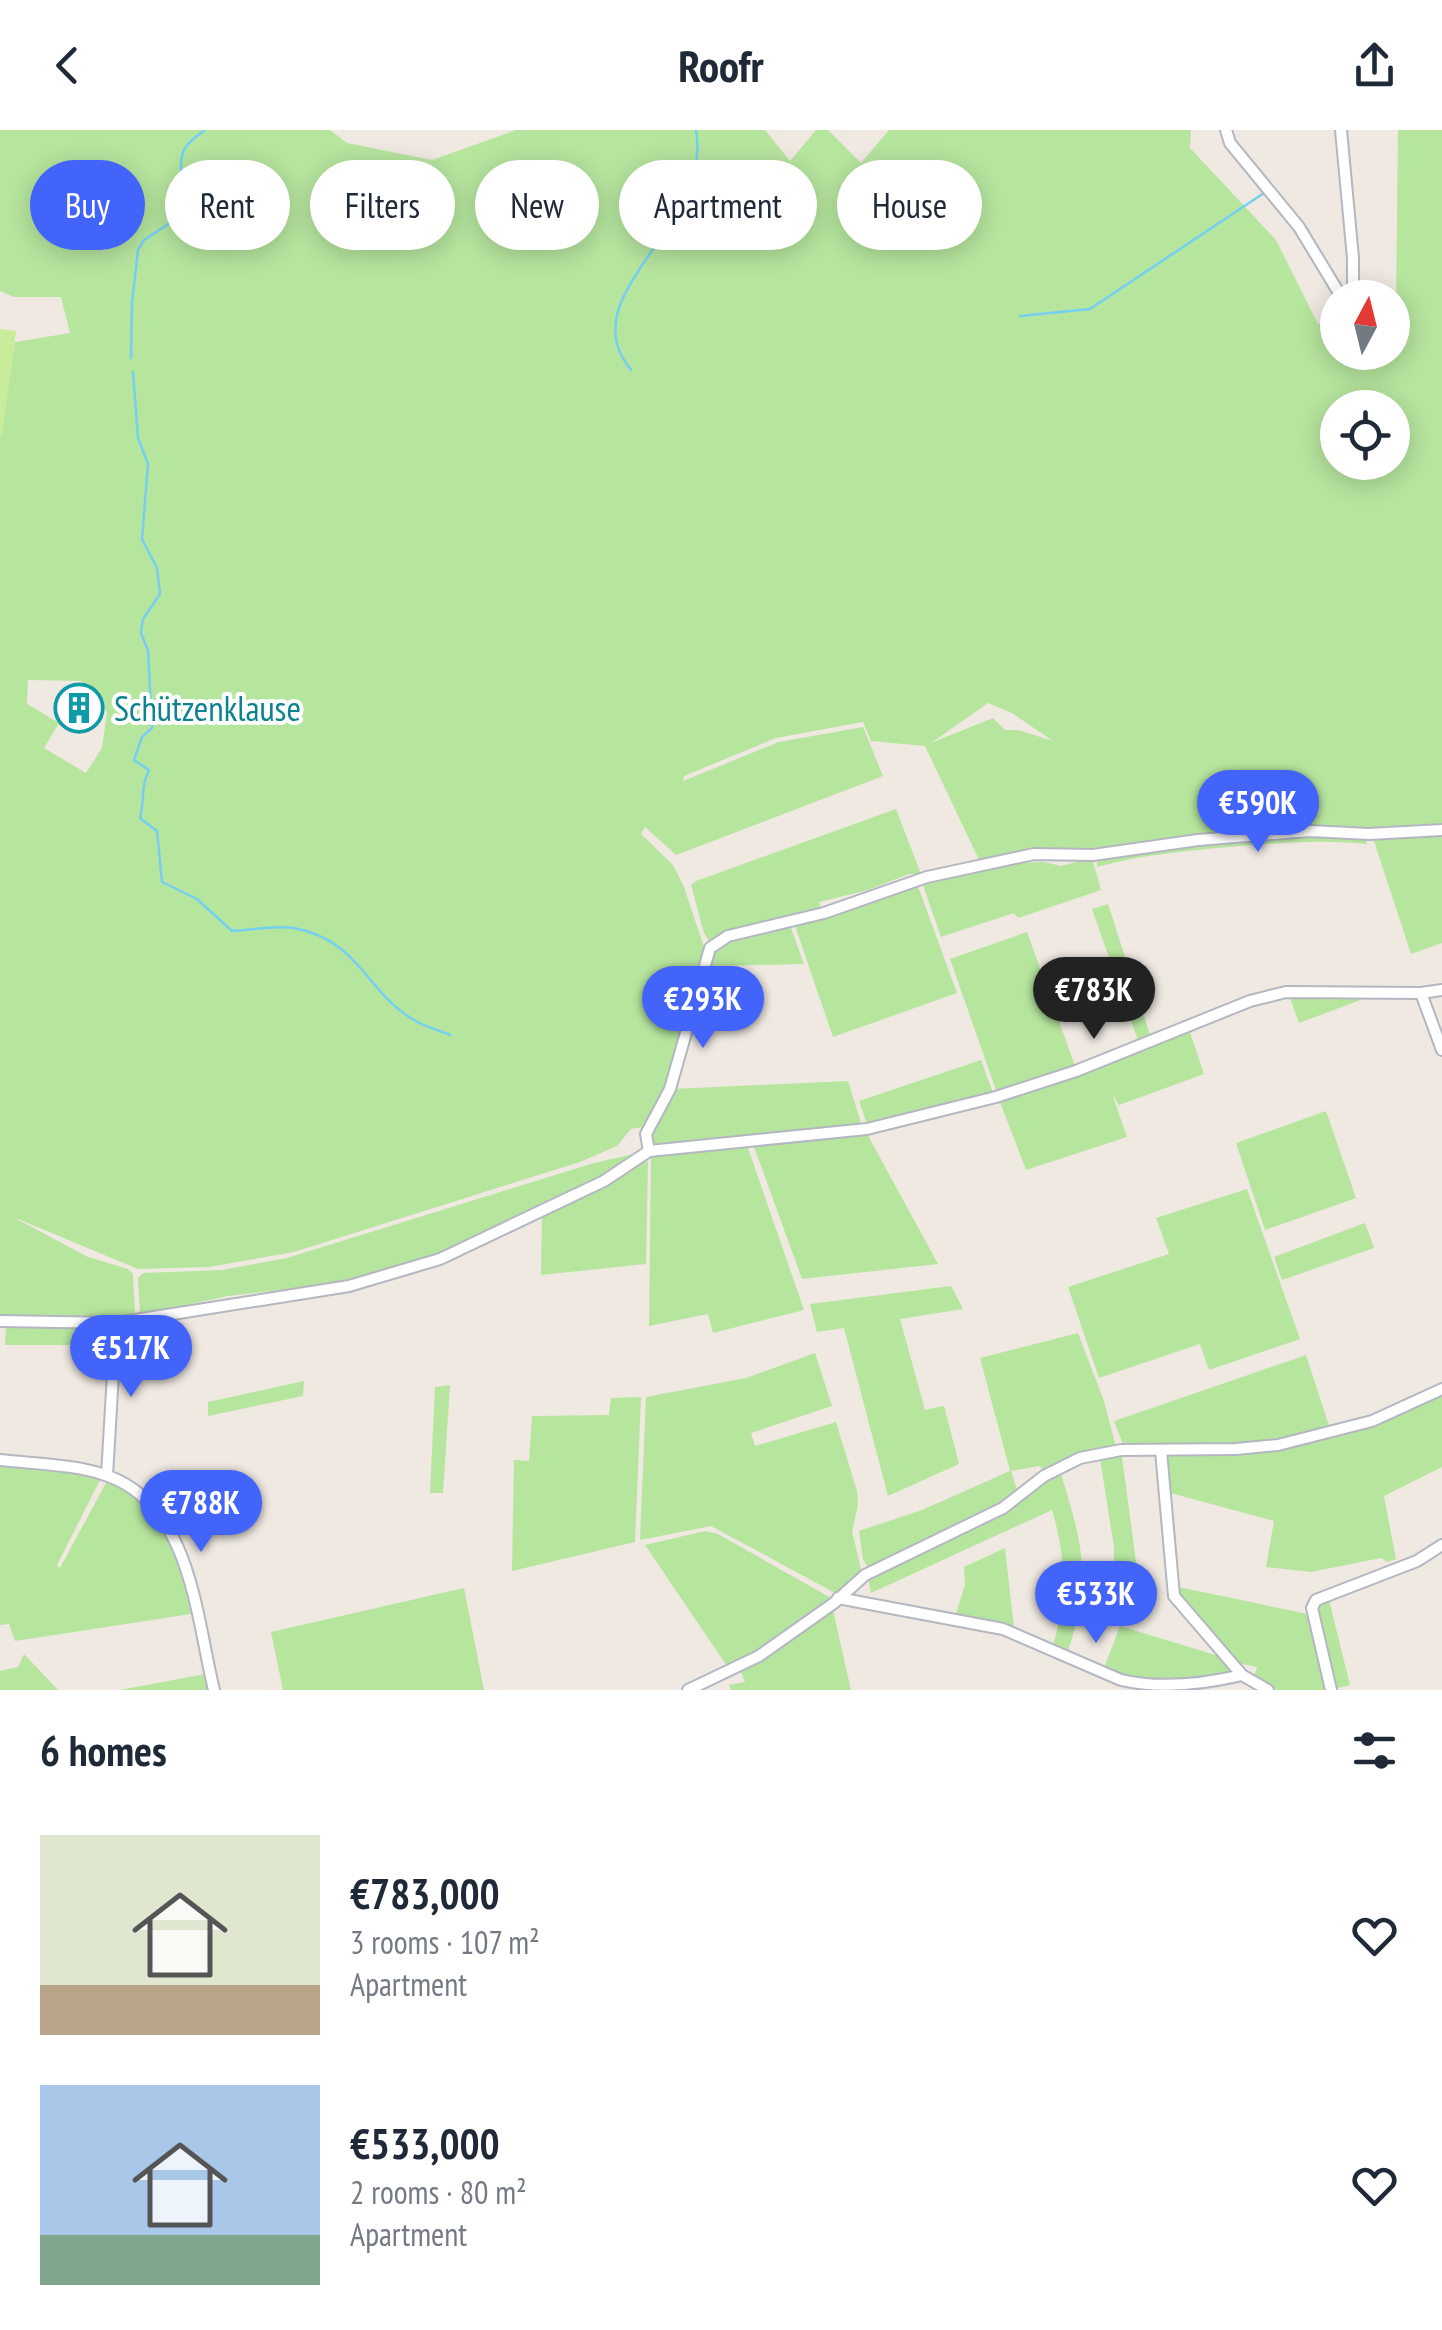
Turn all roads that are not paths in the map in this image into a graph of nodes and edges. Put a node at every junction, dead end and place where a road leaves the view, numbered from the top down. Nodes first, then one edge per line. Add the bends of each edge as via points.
1 (1226, 130) edge
2 (1341, 130) edge
3 (1331, 280) edge
4 (1353, 280) edge
5 (1442, 830) edge
6 (1442, 990) edge
7 (1421, 993) junction
8 (1442, 1050) edge
9 (649, 1151) junction
10 (0, 1321) edge
11 (116, 1323) junction
12 (1442, 1389) edge
13 (1161, 1451) junction
14 (0, 1460) edge
15 (107, 1475) junction
16 (1442, 1545) edge
17 (865, 1574) junction
18 (838, 1598) junction
19 (878, 1604) junction
20 (1242, 1675) junction
21 (214, 1690) edge
22 (688, 1690) edge
23 (1268, 1690) edge
24 (1331, 1690) edge

1 - 3 street
2 - 4 street
5 - 9 street via 1310,832 1094,855 1034,854 926,877 824,913 728,936 710,948 670,1089 646,1134
6 - 7 street
7 - 8 street
7 - 9 street via 1286,992 1076,1071 960,1106 867,1129
9 - 11 street via 604,1182 399,1274
10 - 11 street
11 - 15 street
12 - 13 street via 1372,1421 1278,1445
13 - 17 street via 1080,1458 1002,1508
13 - 20 street via 1174,1596
14 - 15 street
15 - 21 street via 157,1511 174,1538
16 - 24 street via 1312,1604
17 - 18 street
17 - 19 street
18 - 19 street
18 - 22 street via 760,1656
19 - 20 street via 1004,1629 1139,1684
20 - 23 street

